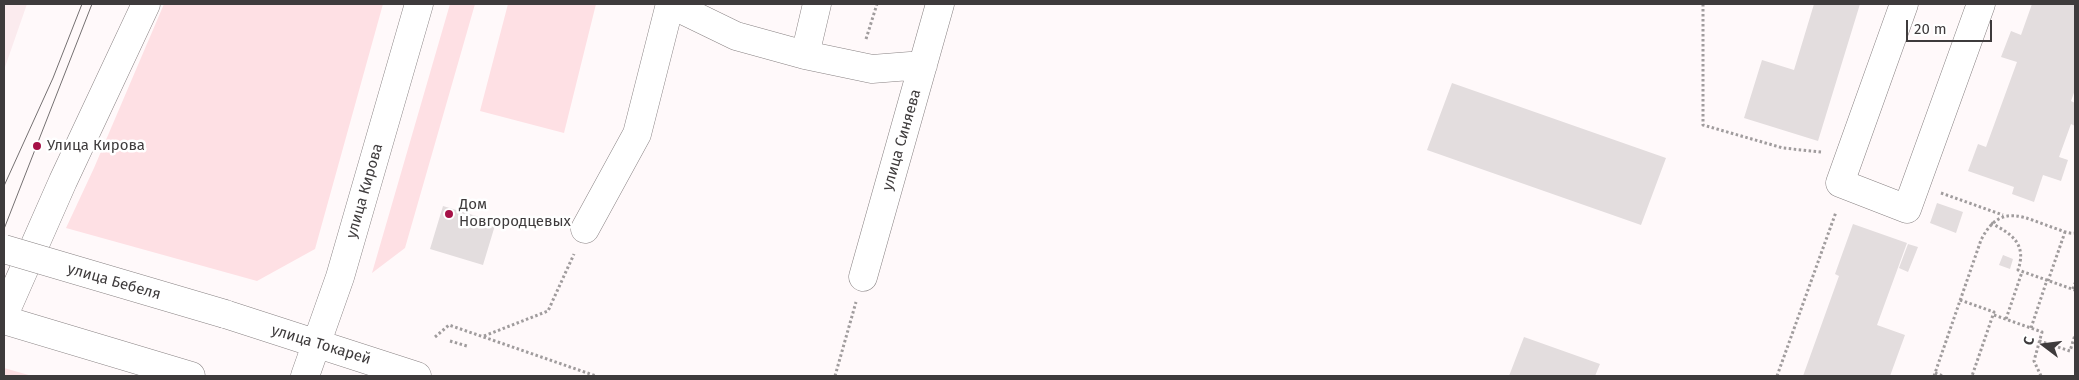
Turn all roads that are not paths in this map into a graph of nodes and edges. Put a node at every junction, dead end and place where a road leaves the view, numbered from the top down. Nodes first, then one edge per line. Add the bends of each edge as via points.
1 (146, 4) edge
2 (419, 4) edge
3 (670, 4) edge
4 (817, 4) edge
5 (940, 4) edge
6 (1904, 4) edge
7 (1981, 4) edge
8 (805, 55) junction
9 (923, 64) junction
10 (586, 229) road end
11 (4, 249) edge
12 (863, 277) road end
13 (225, 314) joint
14 (4, 315) edge
15 (4, 320) edge
16 (316, 344) junction
17 (192, 376) edge
18 (305, 376) edge
19 (417, 376) edge

1 - 14 main road
2 - 16 main road, улица Кирова via 340,277
3 - 8 main road via 736,36
3 - 10 main road via 637,134
4 - 8 main road
5 - 9 main road, улица Синяева
6 - 7 main road via 1840,183 1906,209
8 - 9 main road via 872,69
9 - 12 main road, улица Синяева
11 - 13 main road, улица Бебеля, bridge
13 - 16 main road, улица Токарей
15 - 17 main road
16 - 18 main road, улица Кирова
16 - 19 main road, улица Токарей

